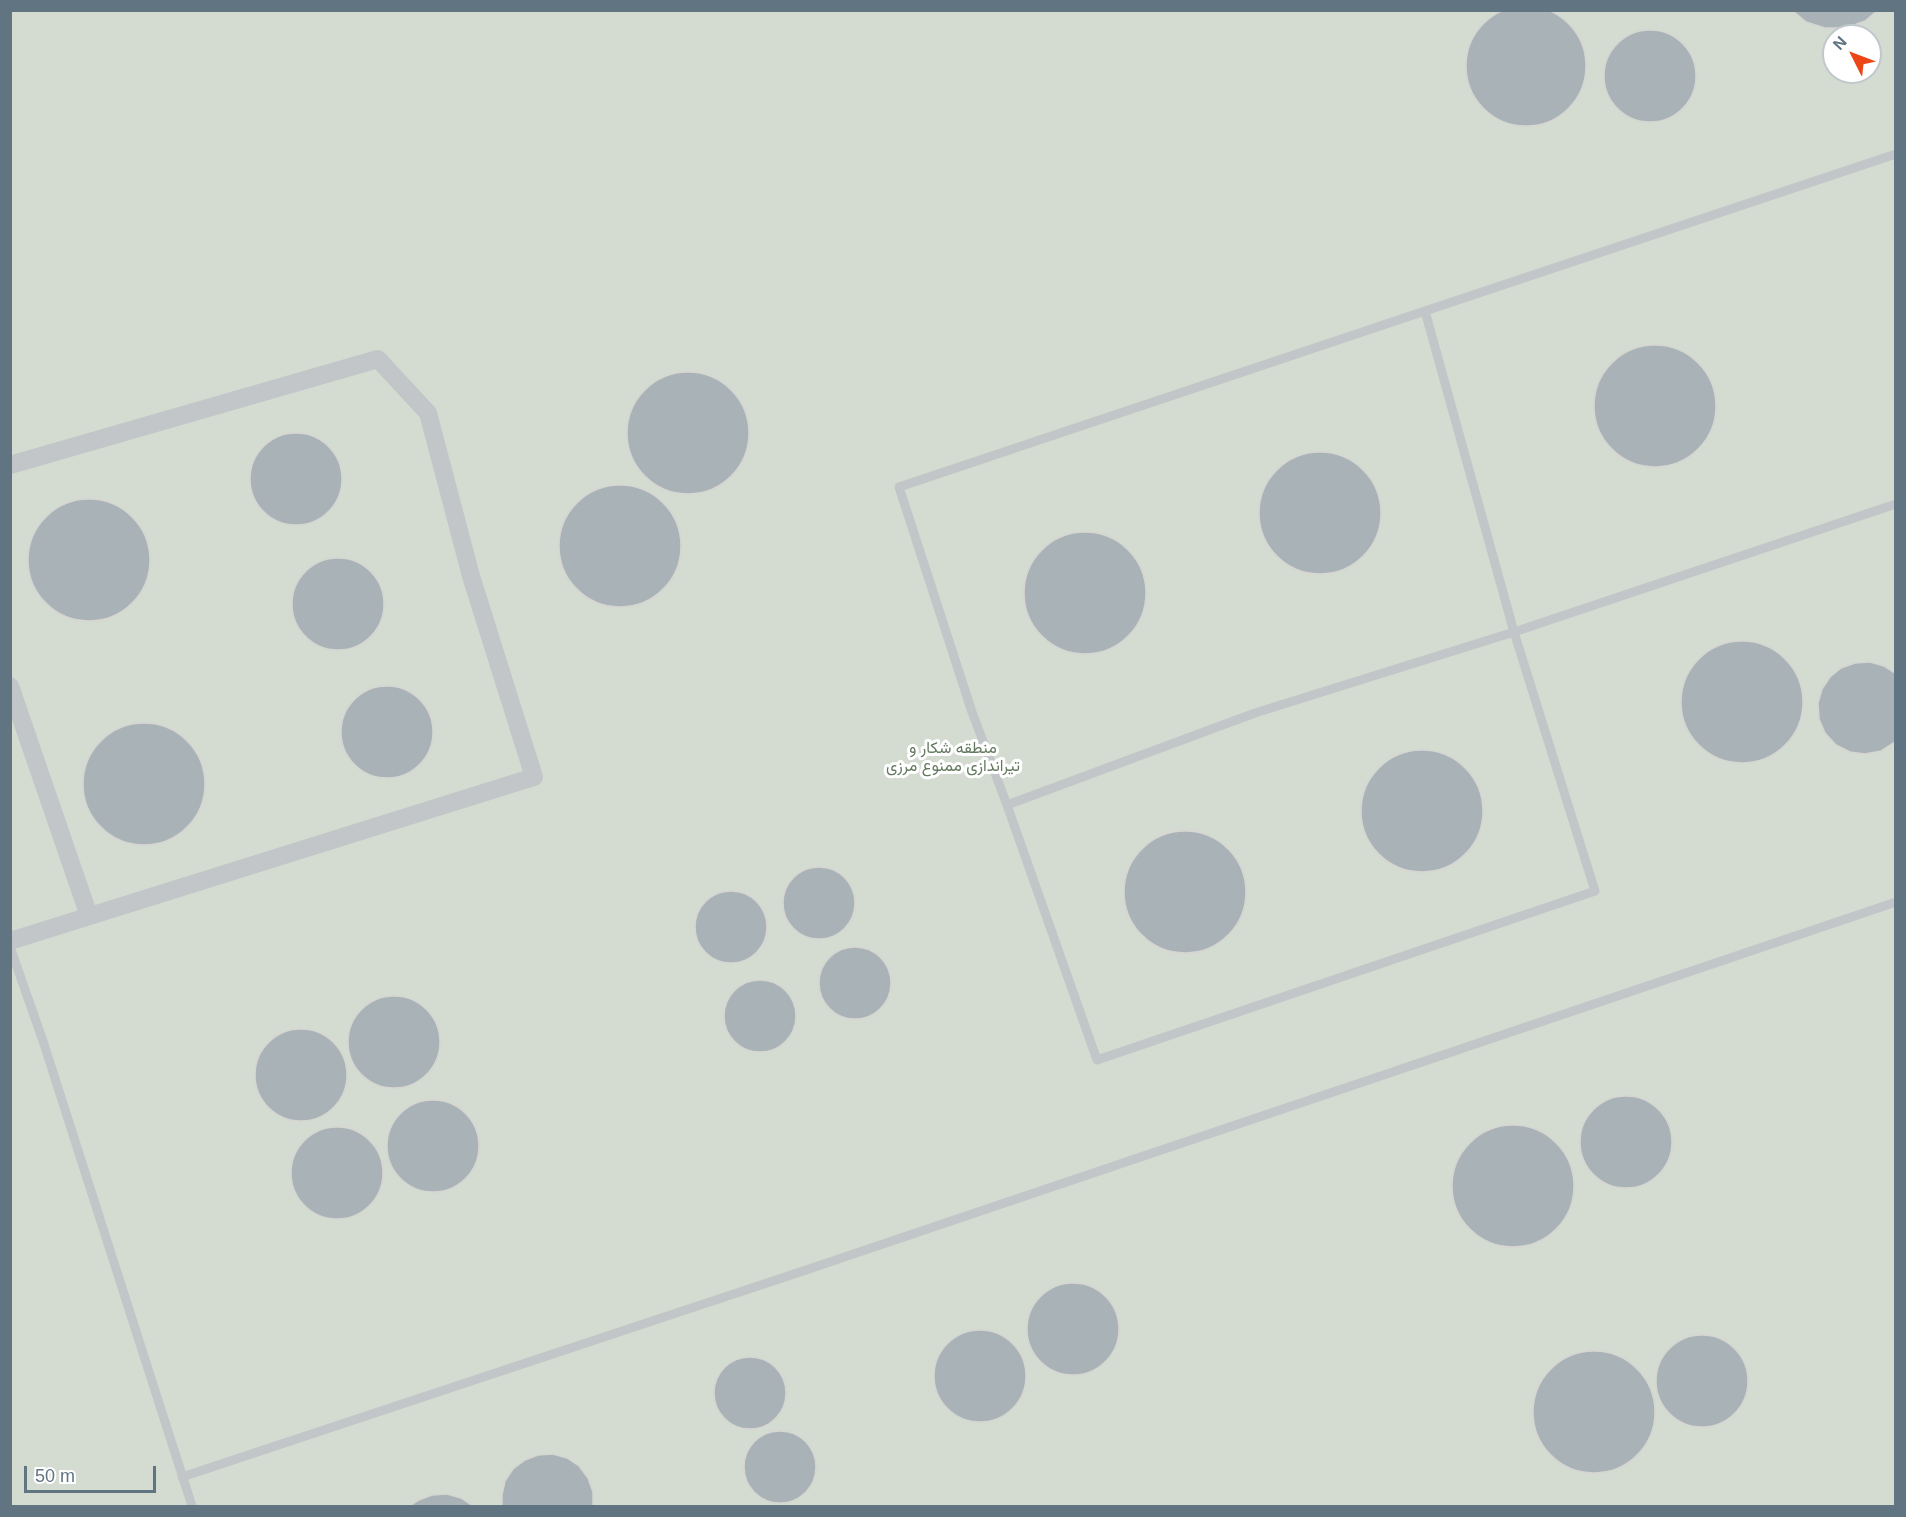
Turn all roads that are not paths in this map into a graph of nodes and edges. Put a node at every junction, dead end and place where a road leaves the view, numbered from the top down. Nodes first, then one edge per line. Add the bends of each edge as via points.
1 (1896, 154) edge
2 (1425, 311) junction
3 (10, 465) edge
4 (1896, 504) edge
5 (1514, 632) junction
6 (10, 686) edge
7 (1007, 805) junction
8 (1896, 902) edge
9 (89, 916) junction
10 (10, 940) edge
11 (10, 947) edge
12 (182, 1477) junction
13 (192, 1506) edge

1 - 2 lane
2 - 5 lane
2 - 7 lane via 898,487
3 - 9 street via 378,359 428,413 471,576 534,777
4 - 5 lane
5 - 7 lane via 1255,713
5 - 7 lane via 1595,891 1573,899 1096,1060
6 - 9 street
8 - 12 lane
9 - 10 street
11 - 12 lane
12 - 13 lane

